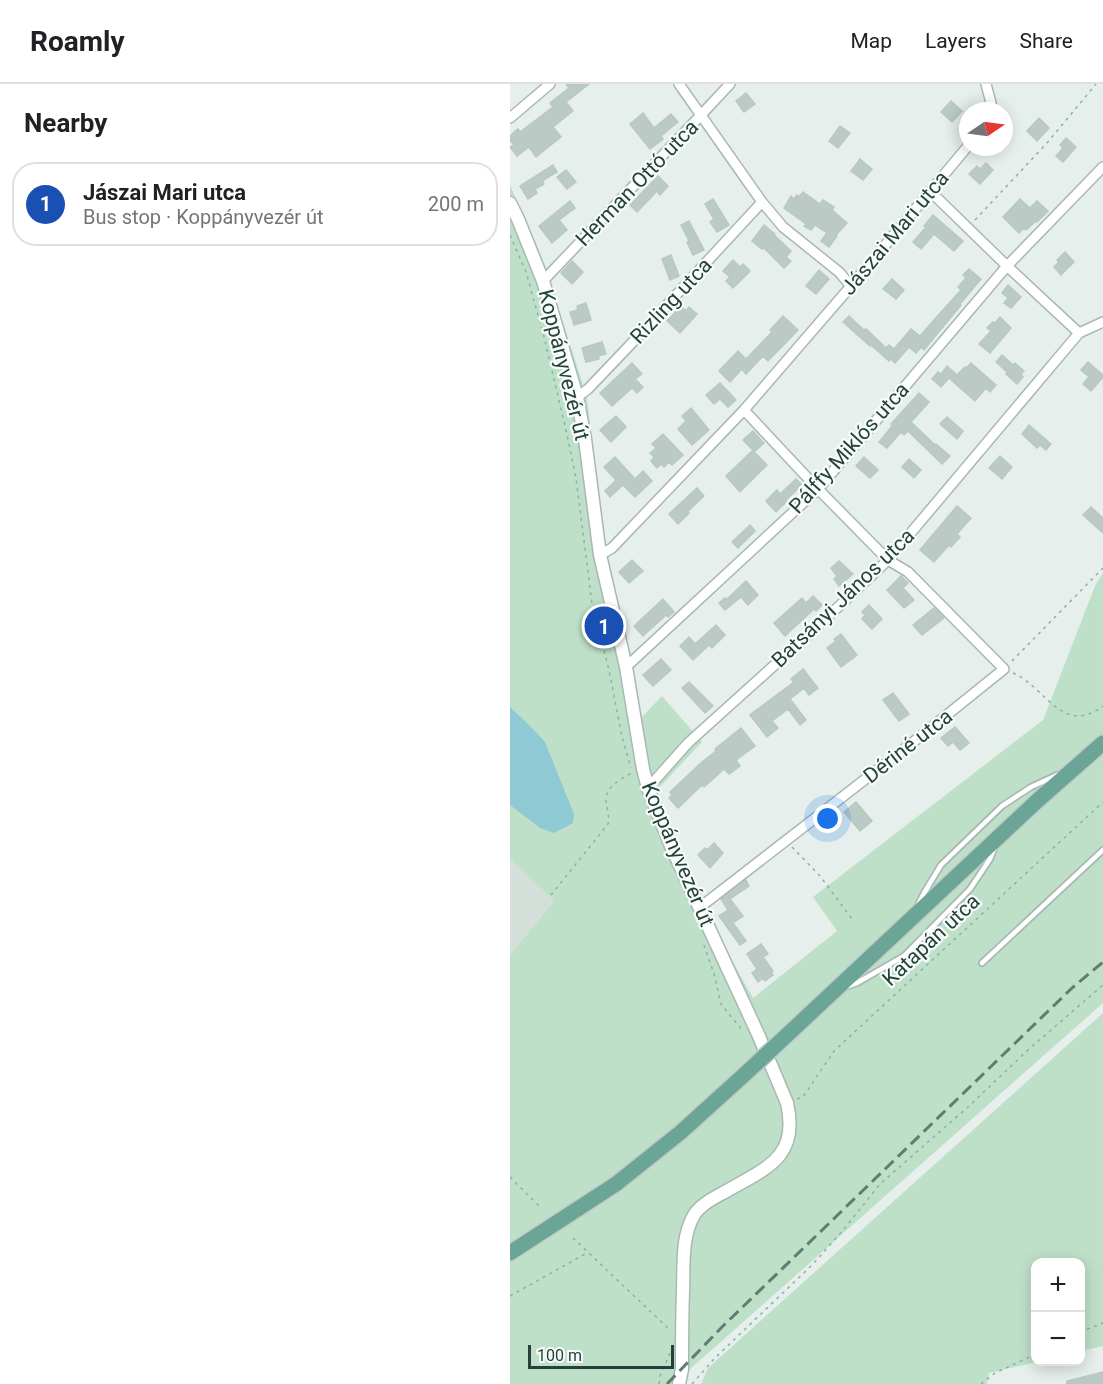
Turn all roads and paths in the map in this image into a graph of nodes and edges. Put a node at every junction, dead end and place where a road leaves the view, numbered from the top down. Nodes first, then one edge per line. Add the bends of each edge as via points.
1 (550, 84) edge
2 (679, 84) edge
3 (730, 84) edge
4 (986, 84) edge
5 (1096, 84) edge
6 (991, 102) edge
7 (701, 115) junction
8 (510, 118) edge
9 (960, 156) edge
10 (1103, 167) edge
11 (930, 191) junction
12 (762, 202) junction
13 (510, 203) edge
14 (968, 228) junction
15 (1007, 266) junction
16 (543, 281) junction
17 (851, 286) junction
18 (1099, 324) edge
19 (1079, 333) junction
20 (1103, 334) edge
21 (577, 397) junction
22 (744, 410) junction
23 (818, 489) junction
24 (600, 555) junction
25 (888, 560) junction
26 (1103, 567) edge
27 (626, 667) junction
28 (1004, 669) junction
29 (1103, 706) edge
30 (1103, 743) edge
31 (1074, 768) junction
32 (643, 769) junction
33 (648, 788) junction
34 (1103, 802) edge
35 (1002, 834) junction
36 (785, 840) junction
37 (1103, 850) edge
38 (551, 895) dead end
39 (699, 908) junction
40 (913, 918) junction
41 (852, 920) dead end
42 (982, 963) dead end
43 (1103, 985) edge
44 (836, 989) junction
45 (787, 1103) junction
46 (510, 1176) edge
47 (541, 1208) dead end
48 (573, 1238) dead end
49 (510, 1253) edge
50 (588, 1253) junction
51 (510, 1296) edge
52 (1103, 1323) edge
53 (1085, 1330) edge
54 (674, 1333) dead end
55 (671, 1352) dead end
56 (1031, 1356) edge
57 (659, 1384) edge
58 (679, 1384) edge
59 (692, 1384) edge
60 (981, 1384) edge

1 - 8 street
2 - 7 street
3 - 7 street, Herman Ottó utca
4 - 6 street
5 - 14 path
7 - 12 street
7 - 16 street, Herman Ottó utca
9 - 11 street, Jászai Mari utca
10 - 15 street, Pálffy Miklós utca
11 - 14 street
11 - 17 street, Jászai Mari utca
12 - 17 street via 783,227
12 - 21 street, Rizling utca
13 - 16 street, Koppányvezér út
14 - 15 street
15 - 19 street
15 - 23 street, Pálffy Miklós utca
16 - 21 street, Koppányvezér út
17 - 22 street, Jászai Mari utca
18 - 19 street, Batsányi János utca
18 - 20 street
19 - 25 street, Batsányi János utca
21 - 24 street, Koppányvezér út
22 - 23 street
22 - 24 street, Jászai Mari utca via 612,548
23 - 25 street
23 - 27 street, Pálffy Miklós utca
24 - 27 street, Koppányvezér út
25 - 28 street via 908,572
25 - 33 street, Batsányi János utca via 688,743
26 - 28 path
27 - 32 street, Koppányvezér út
28 - 29 path via 1018,675 1059,710 1078,716 1092,714
28 - 36 street, Dériné utca
30 - 31 main road
31 - 35 main road
31 - 40 lane via 1031,787 1002,806 941,865
32 - 33 street, Koppányvezér út
32 - 38 path via 613,785 606,796 609,824
33 - 39 street, Koppányvezér út
34 - 45 path, Katapán utca via 834,1051 803,1097
35 - 40 main road
35 - 44 lane via 970,889 904,956 857,983
36 - 39 street, Dériné utca
36 - 41 path via 820,876
37 - 42 lane
39 - 45 street, Koppányvezér út
40 - 44 main road
43 - 59 path via 880,1184 813,1264
44 - 49 main road, bridge via 681,1132 616,1184
45 - 58 street, Koppányvezér út via 790,1128 778,1157 701,1207 690,1224 685,1250
46 - 47 path
48 - 50 path
50 - 51 path
50 - 54 path
52 - 53 path
55 - 57 path
56 - 60 path

